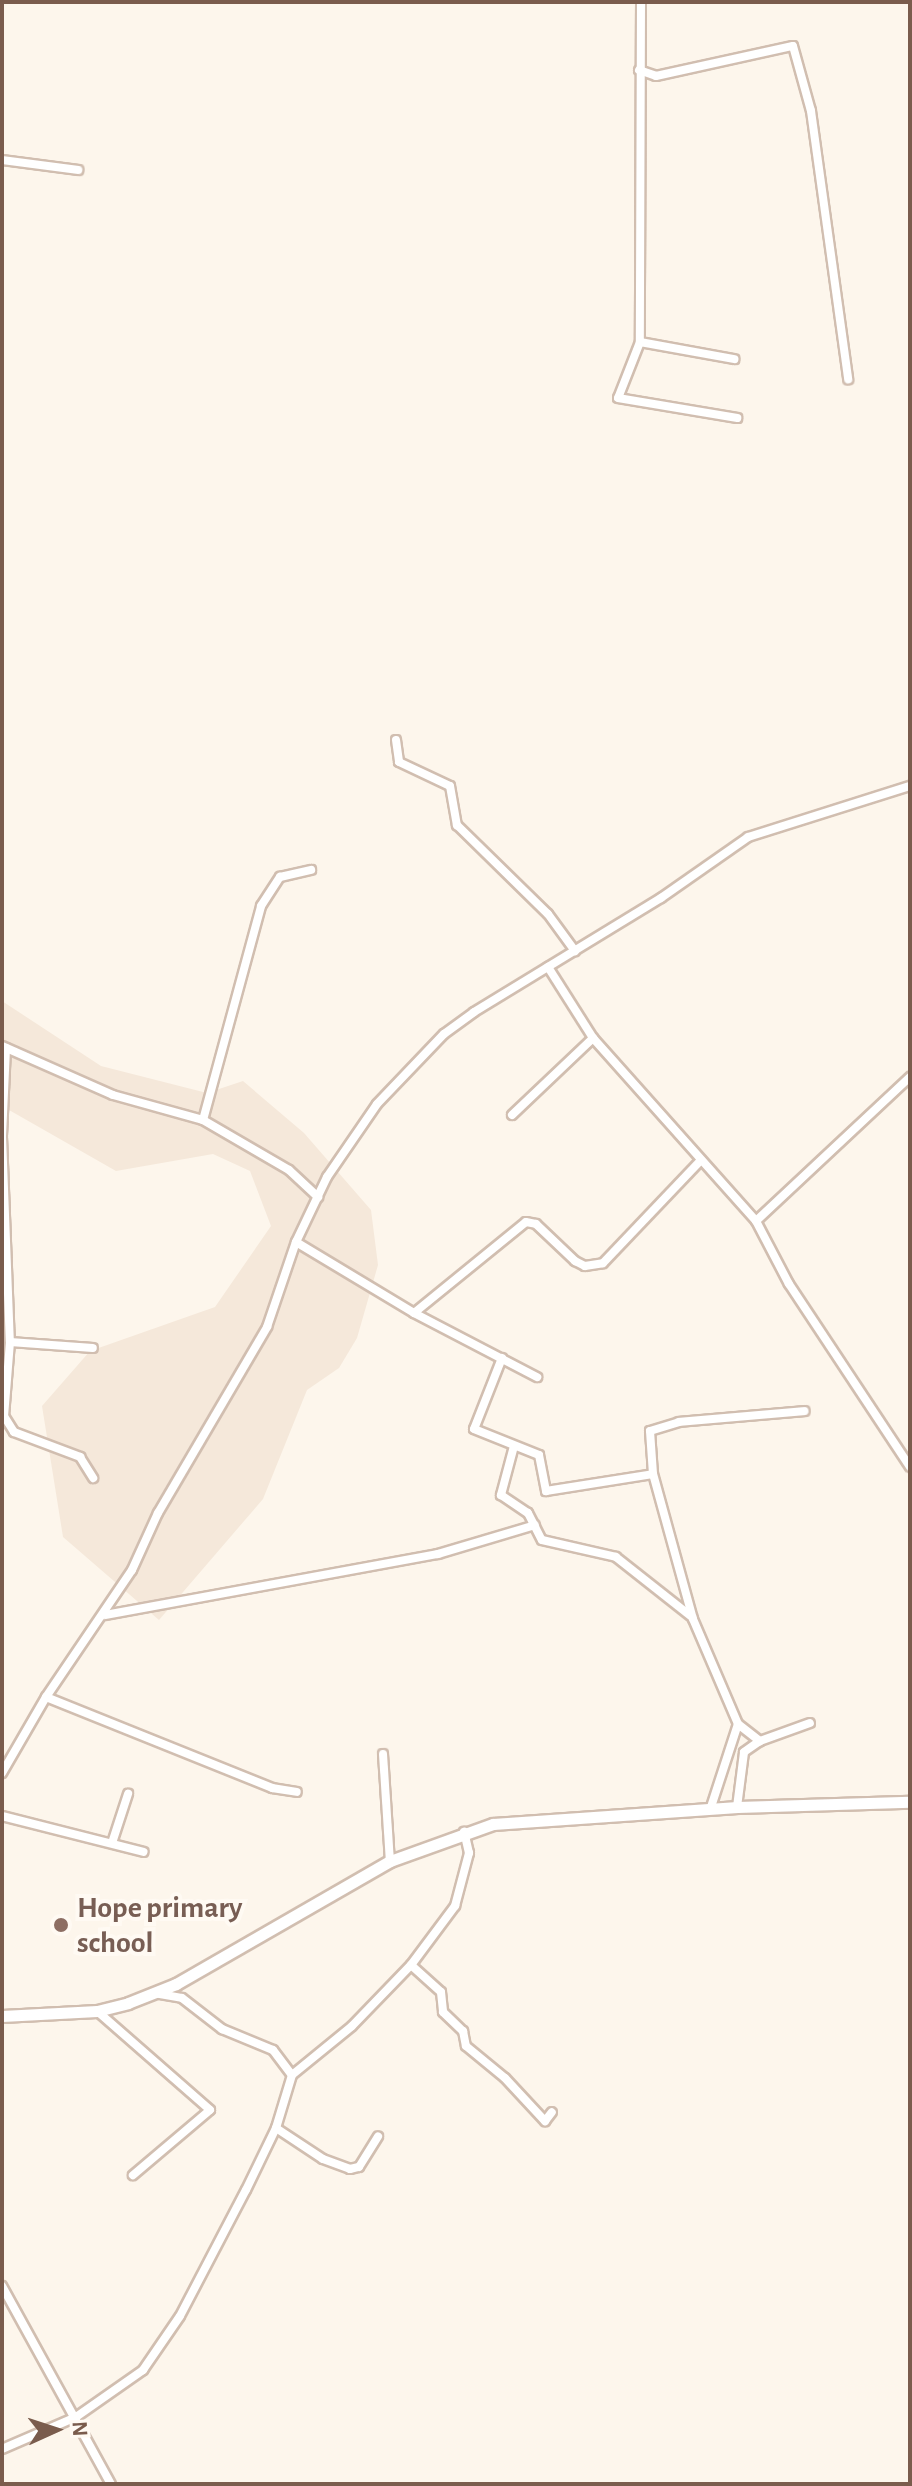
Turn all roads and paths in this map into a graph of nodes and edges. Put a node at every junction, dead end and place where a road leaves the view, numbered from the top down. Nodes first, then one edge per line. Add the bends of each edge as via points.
1 (641, 2) edge
2 (639, 70) junction
3 (2, 160) edge
4 (78, 170) dead end
5 (640, 342) junction
6 (734, 359) dead end
7 (848, 379) dead end
8 (737, 418) dead end
9 (396, 740) dead end
10 (910, 786) edge
11 (311, 870) dead end
12 (575, 951) junction
13 (548, 967) junction
14 (593, 1038) junction
15 (4, 1047) edge
16 (910, 1077) edge
17 (512, 1115) dead end
18 (203, 1120) junction
19 (701, 1160) junction
20 (318, 1197) junction
21 (756, 1221) junction
22 (296, 1242) junction
23 (414, 1313) junction
24 (10, 1342) junction
25 (93, 1348) dead end
26 (502, 1358) junction
27 (537, 1377) dead end
28 (805, 1411) dead end
29 (514, 1446) junction
30 (910, 1467) edge
31 (653, 1474) junction
32 (93, 1478) dead end
33 (535, 1525) junction
34 (105, 1615) junction
35 (693, 1619) junction
36 (46, 1697) junction
37 (810, 1723) dead end
38 (738, 1724) junction
39 (760, 1741) junction
40 (383, 1754) dead end
41 (2, 1773) edge
42 (297, 1792) dead end
43 (128, 1794) dead end
44 (910, 1802) edge
45 (737, 1807) junction
46 (710, 1810) junction
47 (2, 1816) edge
48 (464, 1831) junction
49 (112, 1843) junction
50 (144, 1852) dead end
51 (390, 1861) junction
52 (411, 1965) junction
53 (153, 1993) junction
54 (97, 2011) junction
55 (2, 2016) edge
56 (292, 2075) junction
57 (552, 2112) dead end
58 (276, 2128) junction
59 (378, 2137) dead end
60 (133, 2175) dead end
61 (2, 2286) edge
62 (76, 2417) junction
63 (2, 2449) edge
64 (111, 2484) edge

1 - 2 street
2 - 5 street
2 - 7 street via 656,76 793,46 811,111
3 - 4 street
5 - 6 street
5 - 8 street via 618,398
9 - 12 street via 399,762 450,786 457,825 548,914
10 - 12 street via 748,837
11 - 18 street via 280,877 261,906
12 - 13 street
13 - 14 street
13 - 20 street via 444,1034 358,1127
14 - 17 street
14 - 19 street
15 - 18 street via 113,1095
15 - 24 street
16 - 21 street
18 - 20 street via 289,1170
19 - 21 street
19 - 23 street via 603,1263 585,1266 575,1261 536,1224 526,1222
20 - 22 street
21 - 30 street via 789,1284
22 - 23 street
22 - 34 street via 267,1327
23 - 26 street
24 - 25 street
24 - 32 street via 6,1424 14,1432 80,1457
26 - 27 street
26 - 29 street via 473,1424 478,1433
28 - 31 street via 656,1427 649,1438
29 - 31 street via 543,1460 544,1484 552,1493
29 - 33 street via 501,1495 528,1513
31 - 35 street
33 - 34 street via 438,1554
33 - 35 street via 547,1543 616,1557
34 - 36 street
35 - 38 street
36 - 41 street
36 - 42 street via 272,1788
37 - 39 street
38 - 39 street
38 - 46 street
39 - 45 street via 740,1761
40 - 51 street
43 - 49 street
44 - 45 street
45 - 46 street
46 - 48 street via 534,1819
47 - 49 street
48 - 51 street
48 - 52 street via 469,1853 461,1891 447,1919
49 - 50 street
51 - 53 street
52 - 56 street via 352,2026
52 - 57 street via 441,1992 443,2012 463,2031 466,2046 545,2121
53 - 54 street
53 - 56 street via 182,1998 222,2029 273,2050
54 - 55 street
54 - 60 street via 210,2110
56 - 58 street
58 - 59 street via 307,2151 350,2169 359,2167
58 - 62 street via 180,2316 143,2370
61 - 62 street
62 - 63 street
62 - 64 street

